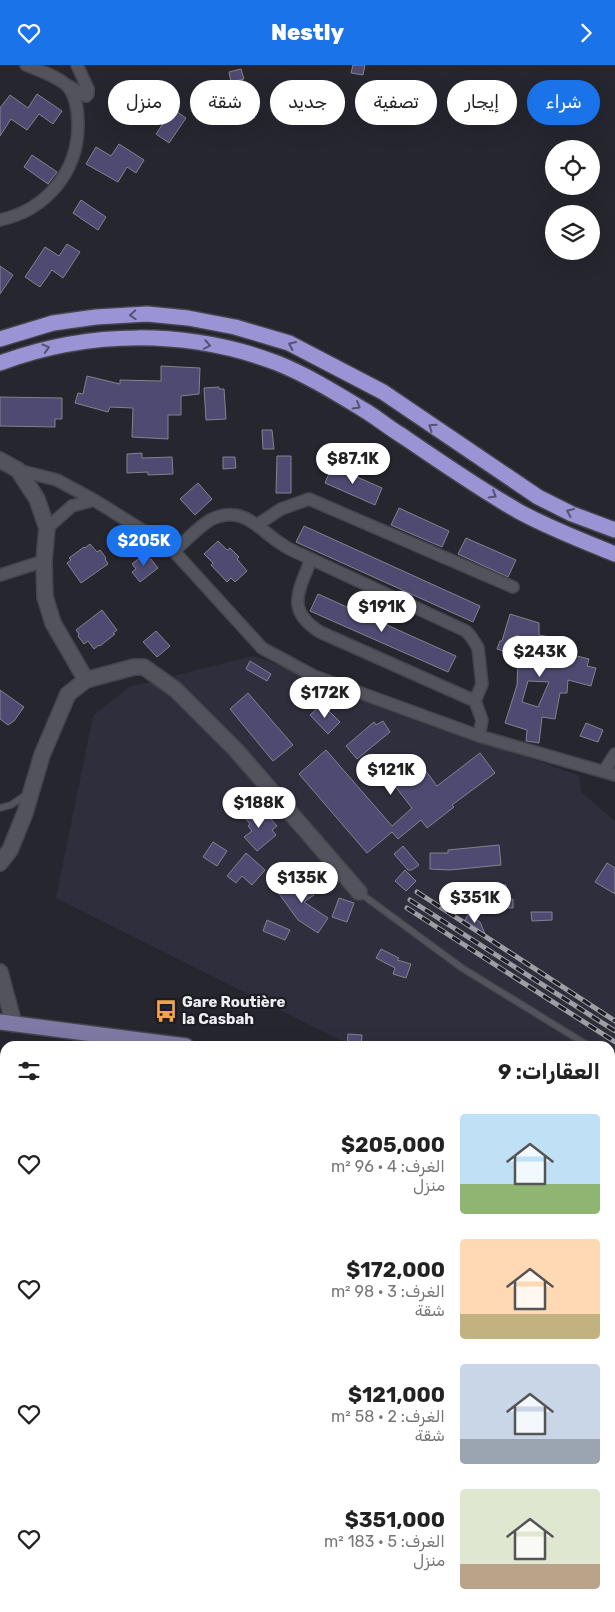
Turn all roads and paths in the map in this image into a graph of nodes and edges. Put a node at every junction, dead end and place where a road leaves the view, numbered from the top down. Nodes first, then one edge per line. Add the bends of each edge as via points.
1 (26, 65) edge
2 (77, 65) edge
3 (68, 86) junction
4 (0, 220) edge
5 (0, 339) edge
6 (0, 363) edge
7 (0, 460) edge
8 (18, 470) junction
9 (94, 500) junction
10 (257, 525) junction
11 (47, 528) junction
12 (615, 530) edge
13 (174, 551) junction
14 (615, 554) edge
15 (311, 559) junction
16 (44, 561) junction
17 (0, 575) edge
18 (513, 587) dead end
19 (86, 680) junction
20 (475, 701) junction
21 (479, 736) junction
22 (615, 754) edge
23 (610, 773) edge
24 (31, 791) junction
25 (0, 808) edge
26 (0, 863) edge
27 (359, 891) joint
28 (0, 972) edge
29 (7, 1023) edge
30 (147, 1041) edge
31 (582, 1041) edge

1 - 3 street
2 - 3 street via 88,94 86,96
3 - 4 street via 78,109 76,152 61,181 44,200
12 -> 5 highway via 538,497 383,392 289,343 188,317 147,314 53,323
6 -> 14 highway via 60,345 102,338 145,337 187,341 277,363 366,411 520,511
7 - 8 street
8 - 9 street via 56,480
8 - 11 street via 37,499
9 - 11 street via 72,506
9 - 13 street
10 - 13 street via 234,515 224,516 212,520
10 - 15 street via 283,545
10 - 18 street via 280,509 309,499
11 - 16 street
13 - 21 street via 262,648 314,676
15 - 20 street via 466,631 478,648 482,684
15 - 20 street via 298,598 299,612 309,625
16 - 17 street
16 - 19 street via 45,597 53,623
19 - 24 street via 68,694 42,755
19 - 27 street via 144,667 176,690 236,750
20 - 21 street via 482,720
21 - 23 street
22 - 23 street
24 - 25 lane via 11,805
24 - 26 street via 10,851
27 - 31 lane via 462,968
28 - 29 street
29 - 30 main road

